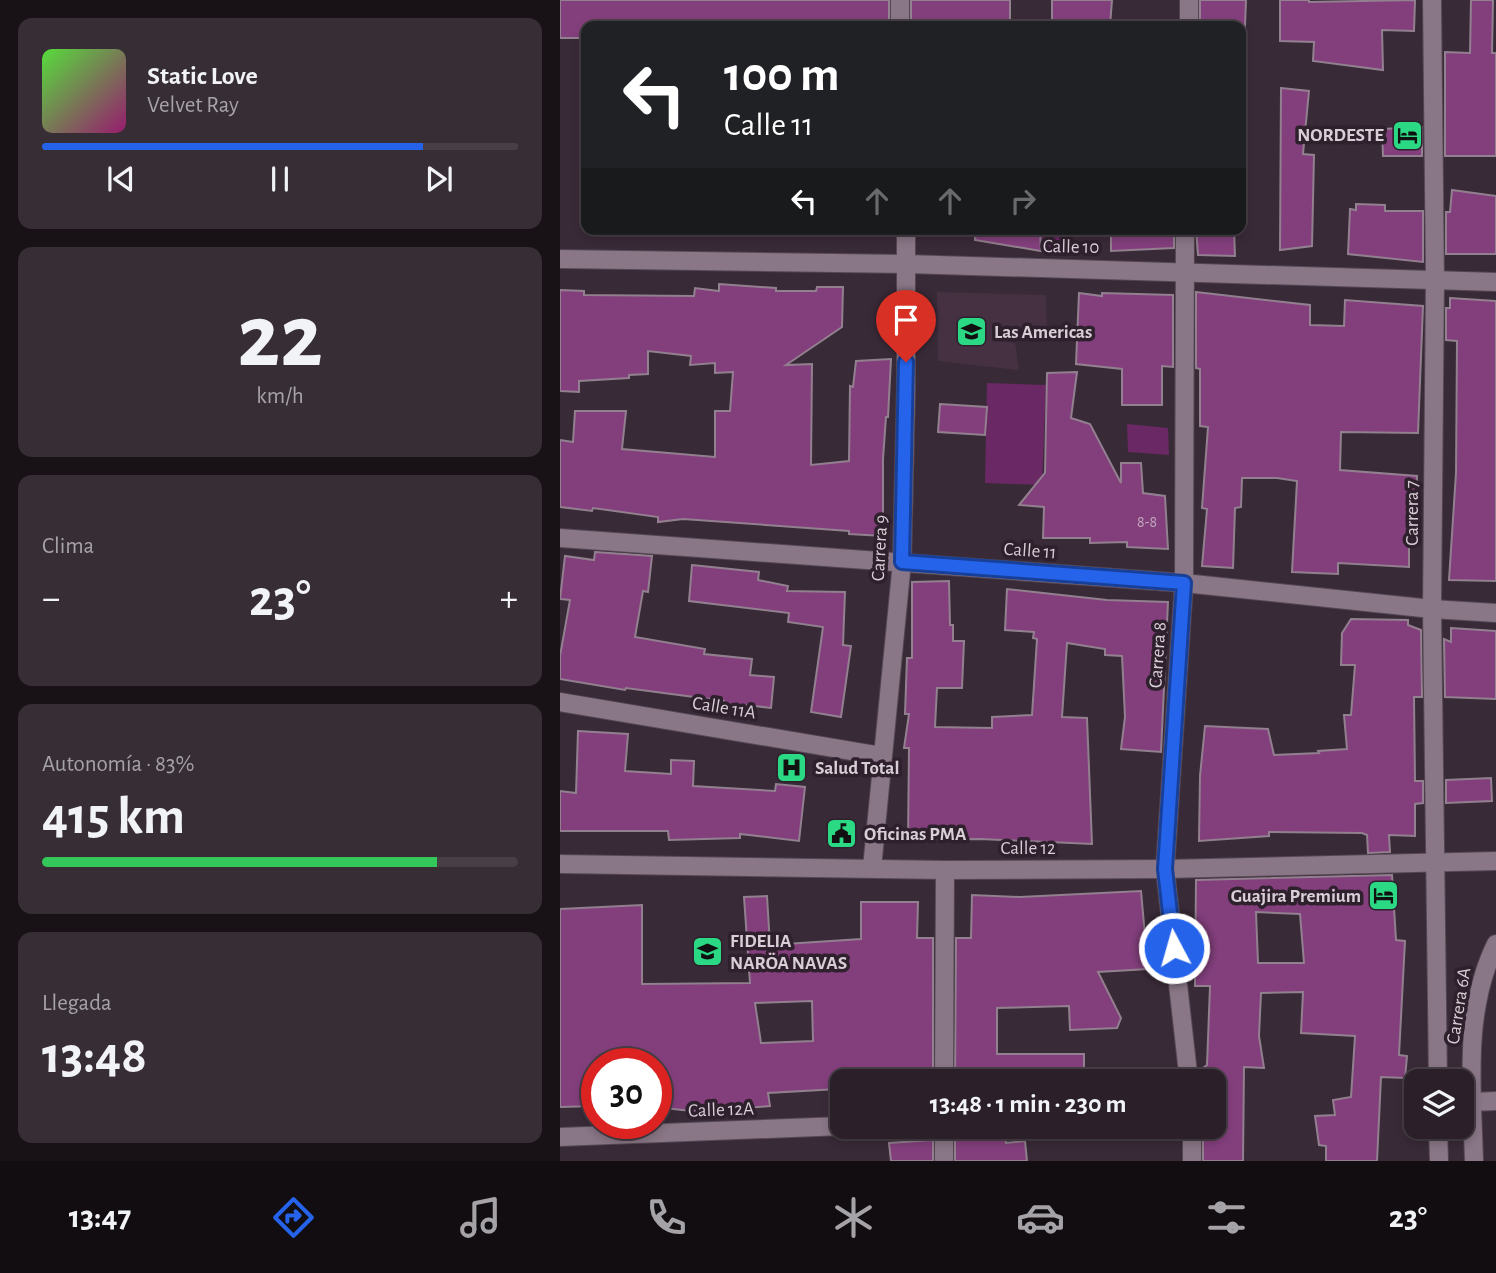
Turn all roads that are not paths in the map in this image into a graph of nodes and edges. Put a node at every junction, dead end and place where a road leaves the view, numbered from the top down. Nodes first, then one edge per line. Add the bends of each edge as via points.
1 (900, 0) edge
2 (1189, 0) edge
3 (1432, 0) edge
4 (900, 21) edge
5 (1189, 21) edge
6 (906, 235) edge
7 (1185, 235) edge
8 (560, 259) edge
9 (907, 264) junction
10 (1184, 271) junction
11 (1434, 280) junction
12 (1496, 282) edge
13 (560, 538) edge
14 (902, 562) junction
15 (1184, 583) junction
16 (1432, 609) junction
17 (1496, 612) edge
18 (560, 702) edge
19 (881, 756) junction
20 (1496, 861) edge
21 (1434, 863) junction
22 (560, 864) edge
23 (872, 868) junction
24 (1165, 869) junction
25 (945, 870) junction
26 (1496, 944) edge
27 (944, 1069) edge
28 (1187, 1069) edge
29 (1438, 1069) edge
30 (1472, 1069) edge
31 (1496, 1101) edge
32 (1474, 1102) edge
33 (830, 1126) edge
34 (560, 1137) edge
35 (944, 1139) edge
36 (1192, 1139) edge
37 (1438, 1139) edge
38 (1474, 1139) edge
39 (944, 1161) edge
40 (1192, 1161) edge
41 (1439, 1161) edge
42 (1475, 1161) edge

1 - 4 street
2 - 5 street
3 - 11 street, Carrera 7
6 - 9 street, Carrera 9
7 - 10 street, Carrera 8
8 - 9 street, Calle 10
9 - 10 street, Calle 10
9 - 14 street, Carrera 9
10 - 11 street, Calle 10
10 - 15 street, Carrera 8
11 - 12 street, Calle 10
11 - 16 street, Carrera 7
13 - 14 street, Calle 11
14 - 15 street, Calle 11
14 - 19 street, Carrera 9
15 - 16 street, Calle 11
15 - 24 street, Carrera 8
16 - 17 street, Calle 11
16 - 21 street, Carrera 7
18 - 19 street, Calle 11A
19 - 23 street, Carrera 9
20 - 21 street, Calle 12
21 - 24 street, Calle 12
21 - 29 street, Carrera 7
22 - 23 street, Calle 12
23 - 25 street, Calle 12
24 - 25 street, Calle 12
24 - 28 street, Carrera 8
25 - 27 street
26 - 30 street, Carrera 6A via 1486,965 1472,1031
31 - 32 street
33 - 34 street, Calle 12A
35 - 39 street
36 - 40 street
37 - 41 street
38 - 42 street, Carrera 6A

